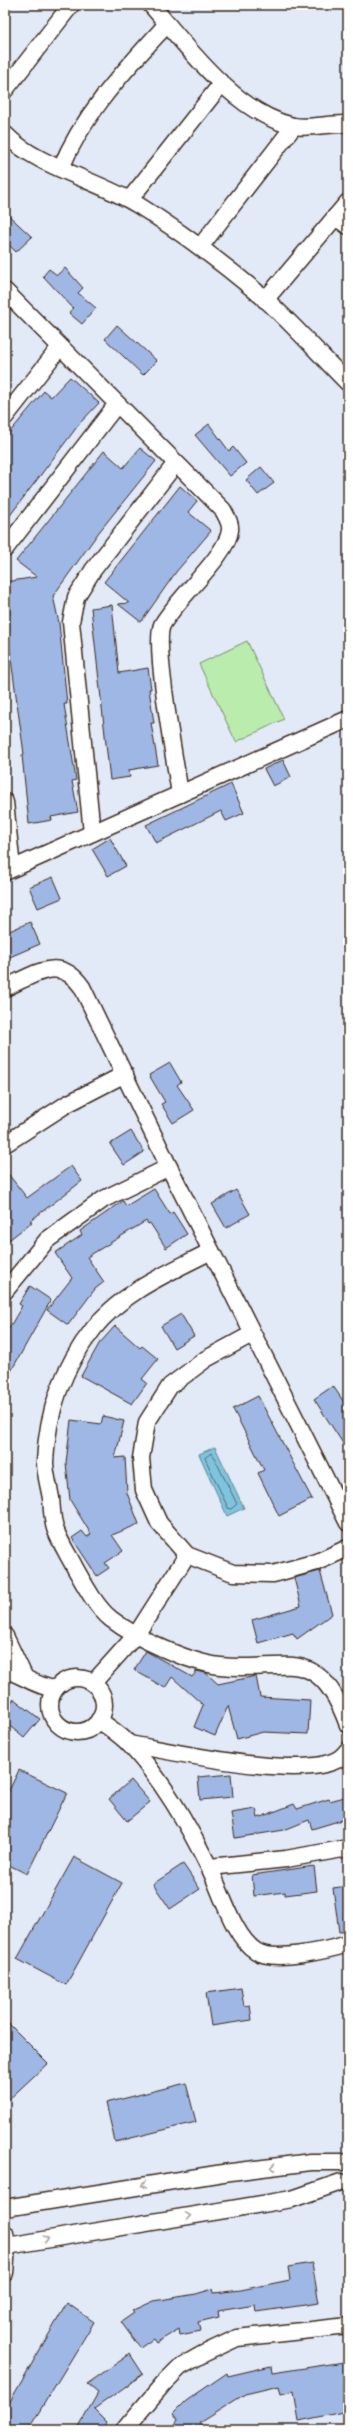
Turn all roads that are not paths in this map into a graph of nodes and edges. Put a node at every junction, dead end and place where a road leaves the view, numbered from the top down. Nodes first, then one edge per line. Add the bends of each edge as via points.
1 (71, 5) edge
2 (151, 5) edge
3 (167, 24) junction
4 (222, 82) junction
5 (5, 90) edge
6 (348, 124) edge
7 (294, 126) junction
8 (5, 134) edge
9 (61, 168) junction
10 (130, 199) junction
11 (348, 202) edge
12 (342, 222) edge
13 (200, 247) junction
14 (5, 292) edge
15 (265, 300) junction
16 (60, 347) junction
17 (348, 383) edge
18 (117, 404) junction
19 (5, 417) edge
20 (176, 464) junction
21 (5, 549) edge
22 (348, 719) edge
23 (180, 794) junction
24 (5, 802) edge
25 (92, 833) junction
26 (9, 870) edge
27 (5, 988) edge
28 (125, 1074) junction
29 (5, 1144) edge
30 (169, 1167) junction
31 (211, 1251) junction
32 (5, 1291) edge
33 (252, 1334) junction
34 (348, 1523) edge
35 (348, 1548) edge
36 (187, 1555) junction
37 (136, 1635) junction
38 (5, 1636) edge
39 (5, 1669) edge
40 (24, 1676) junction
41 (93, 1683) junction
42 (55, 1689) junction
43 (99, 1720) junction
44 (348, 1725) edge
45 (129, 1744) junction
46 (348, 1750) edge
47 (348, 1848) edge
48 (210, 1867) junction
49 (348, 1944) edge
50 (345, 2159) edge
51 (346, 2188) edge
52 (5, 2208) edge
53 (6, 2240) edge
54 (5, 2273) edge
55 (348, 2326) edge
56 (124, 2430) edge

1 - 5 street
2 - 3 street
3 - 4 street
3 - 9 street via 129,65 92,113 69,148
4 - 7 street via 243,102
4 - 10 street
6 - 7 street
7 - 13 street
8 - 9 street via 36,157
9 - 10 street
10 - 13 street
11 - 12 street
12 - 15 street
13 - 15 street
14 - 16 street
15 - 17 street
16 - 18 street
16 - 19 street
18 - 20 street
18 - 21 street
20 - 23 street via 223,510 230,528 228,540 220,553 180,599 161,627 160,655
20 - 25 street via 93,570 76,597 70,622
22 - 23 street
23 - 25 street
24 - 26 street
25 - 26 street
27 - 28 street via 45,970 61,969 73,975 82,987
28 - 29 street via 67,1104
28 - 30 street
30 - 31 street
30 - 32 street via 104,1199 47,1240
31 - 33 street
31 - 37 street via 154,1281 118,1304 95,1327 69,1364 50,1416 45,1463 56,1530 92,1596 109,1618
33 - 34 street
33 - 36 street via 206,1359 170,1386 147,1422 141,1458 144,1490 159,1523
35 - 36 street via 317,1562 273,1574 233,1573
36 - 37 street
37 - 41 street
37 - 44 street via 173,1652 219,1666 294,1664 313,1671 341,1705
38 - 40 street
39 - 40 street
40 - 42 street via 46,1688
41 - 42 street via 83,1678 72,1678
41 - 43 street via 100,1690 104,1700
42 - 43 street via 50,1698 50,1709 61,1727 71,1731 82,1731 92,1727
43 - 45 street
45 - 46 street via 276,1768 317,1765 339,1759
45 - 48 street via 169,1793
47 - 48 street via 286,1859
48 - 49 street via 236,1925 246,1943 256,1952 274,1957
50 - 51 street via 339,2175
50 -> 52 street via 223,2173
53 -> 51 street via 292,2199
53 - 54 street
55 - 56 street via 237,2338 180,2368 145,2403

